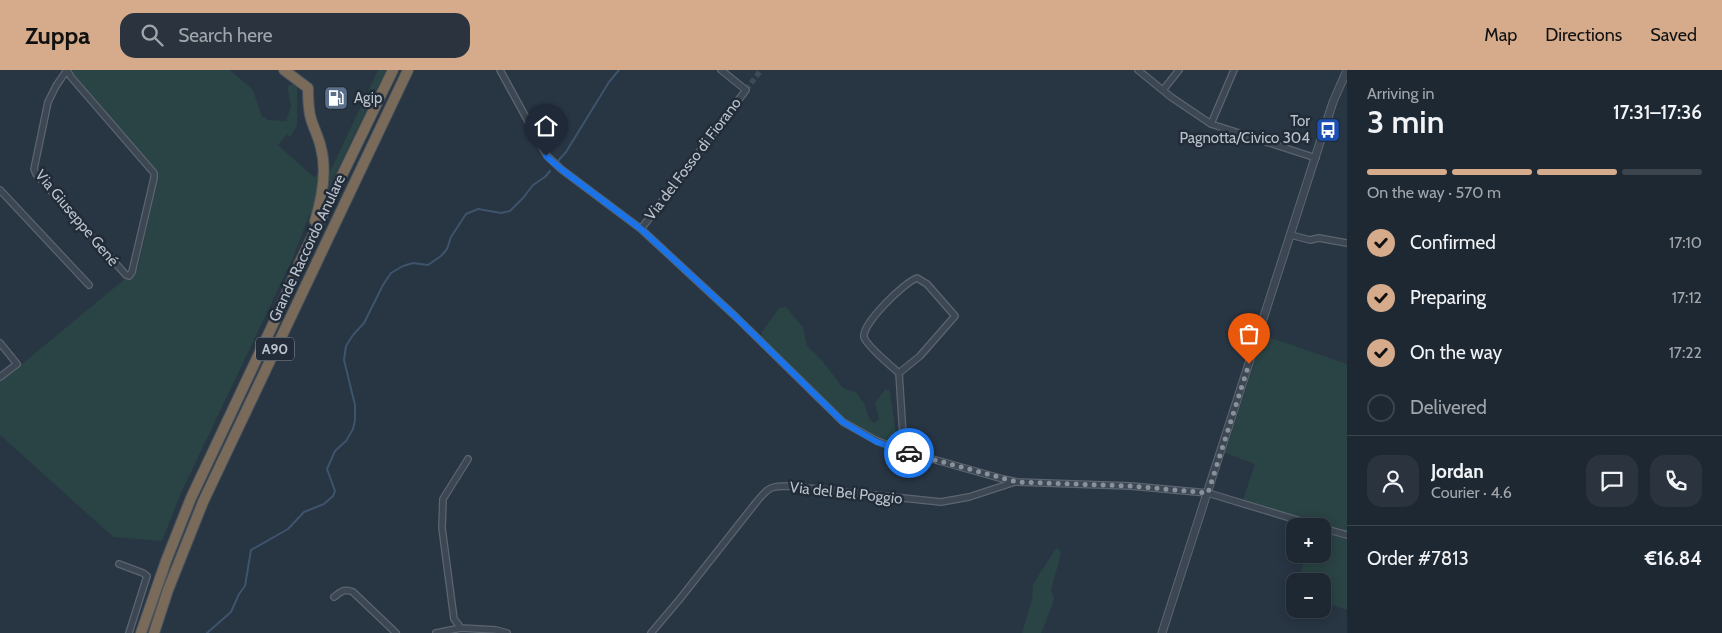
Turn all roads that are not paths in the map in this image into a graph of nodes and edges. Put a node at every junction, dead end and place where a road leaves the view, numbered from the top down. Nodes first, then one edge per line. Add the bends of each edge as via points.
1 (67, 70) edge
2 (284, 70) edge
3 (393, 70) edge
4 (408, 70) edge
5 (500, 70) edge
6 (721, 70) edge
7 (1138, 70) edge
8 (1179, 70) edge
9 (1234, 70) edge
10 (1347, 70) edge
11 (1163, 90) junction
12 (1211, 124) junction
13 (1316, 158) junction
14 (0, 190) edge
15 (641, 229) junction
16 (1291, 235) junction
17 (1347, 243) edge
18 (300, 262) junction
19 (88, 285) dead end
20 (0, 344) edge
21 (899, 373) junction
22 (0, 377) edge
23 (904, 452) junction
24 (468, 459) dead end
25 (1017, 482) junction
26 (1208, 493) junction
27 (1291, 518) edge
28 (1331, 531) edge
29 (1347, 535) edge
30 (119, 564) dead end
31 (334, 597) dead end
32 (461, 628) junction
33 (129, 633) edge
34 (140, 633) edge
35 (154, 633) edge
36 (396, 633) edge
37 (436, 633) edge
38 (506, 633) edge
39 (651, 633) edge
40 (1162, 633) edge

1 - 1 street, Via Giuseppe Gené via 50,98 34,169 101,248 130,276 154,173
2 - 18 highway via 308,88 310,118 322,149 320,201
3 - 18 highway, Grande Raccordo Anulare / A90
4 - 35 highway, Grande Raccordo Anulare / A90 via 210,486
5 - 15 street via 546,156
6 - 15 street, Via del Fosso di Fiorano via 746,90
7 - 11 street
8 - 11 street
9 - 12 street
10 - 13 street via 1333,102
11 - 12 street
12 - 13 street
13 - 16 street
14 - 19 street
15 - 23 street via 843,422 877,442
16 - 17 street
16 - 26 street
18 - 34 highway, Grande Raccordo Anulare / A90 via 192,498
20 - 22 street via 17,364
21 - 21 street via 865,340 865,332 870,322 904,286 917,278 927,284 955,316 920,356
21 - 23 street
23 - 25 street
24 - 32 street via 443,499 442,508 454,619
25 - 26 street via 1131,486
25 - 39 street, Via del Bel Poggio via 941,502 772,486
26 - 27 street
26 - 40 street
28 - 29 street
30 - 33 street via 147,576
31 - 36 street via 343,590 353,592
32 - 37 street
32 - 38 street

